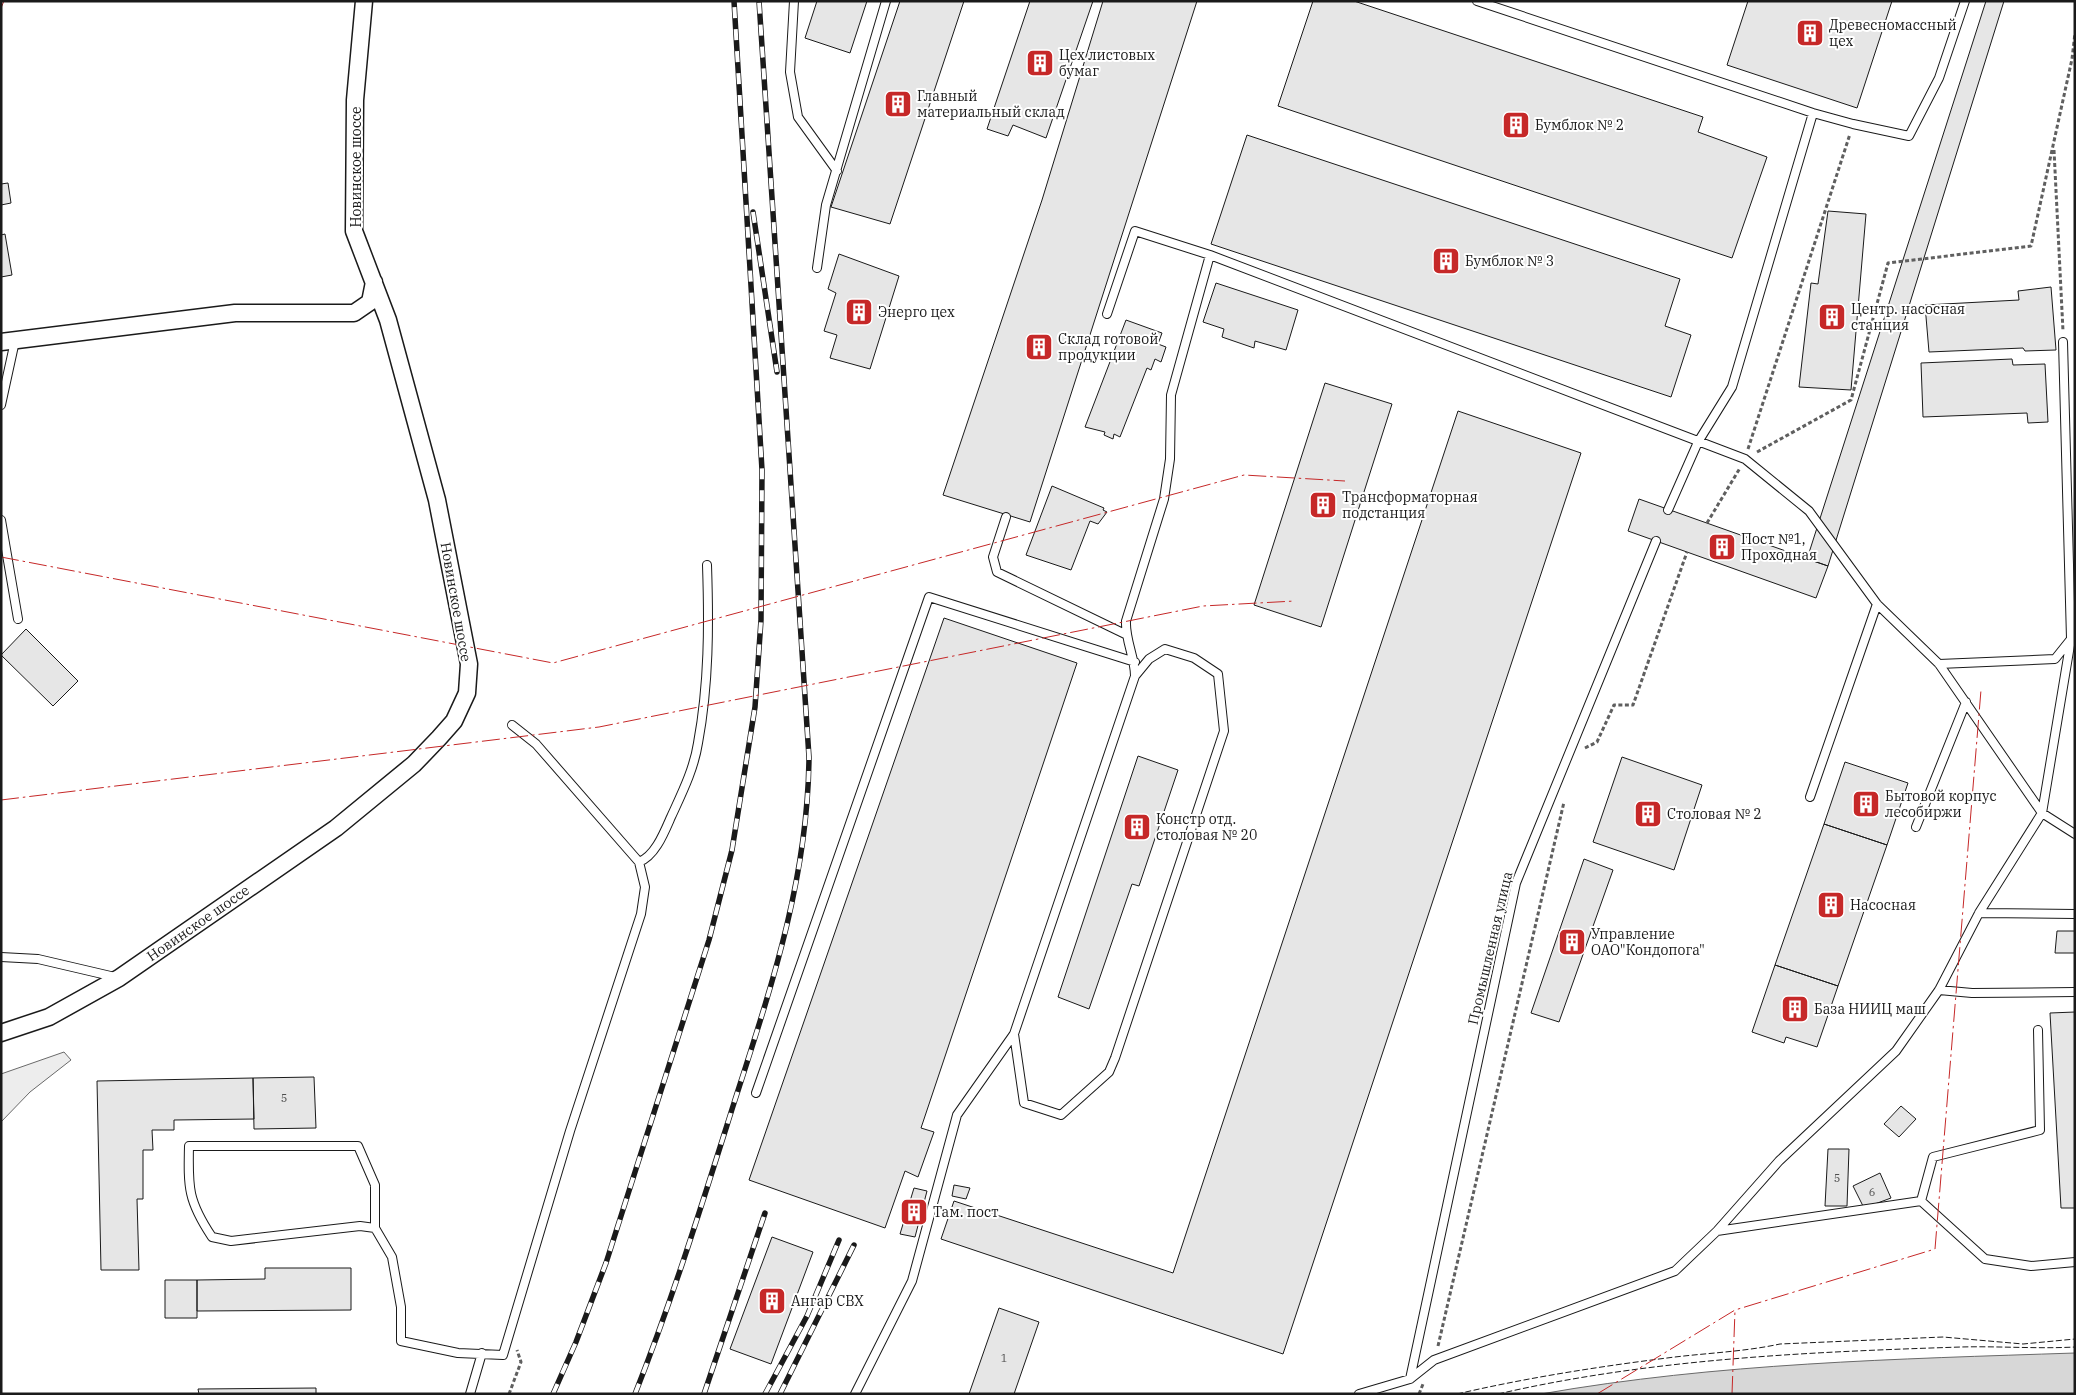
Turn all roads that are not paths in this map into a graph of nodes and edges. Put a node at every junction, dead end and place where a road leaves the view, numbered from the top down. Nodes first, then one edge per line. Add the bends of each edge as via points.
1 (364, 1) edge
2 (794, 1) edge
3 (886, 1) edge
4 (1477, 1) edge
5 (1965, 1) edge
6 (1813, 113) junction
7 (837, 170) junction
8 (1210, 255) junction
9 (817, 268) dead end
10 (374, 282) junction
11 (1107, 314) dead end
12 (8, 341) edge
13 (2063, 342) road end
14 (1, 405) edge
15 (1698, 442) junction
16 (1668, 510) dead end
17 (1006, 517) dead end
18 (1, 520) edge
19 (1656, 541) dead end
20 (706, 565) dead end
21 (1877, 604) junction
22 (18, 619) dead end
23 (1125, 634) junction
24 (2071, 639) junction
25 (1135, 662) junction
26 (1939, 664) junction
27 (1135, 676) junction
28 (1966, 702) junction
29 (512, 725) dead end
30 (1810, 797) dead end
31 (2042, 813) junction
32 (1916, 826) dead end
33 (2075, 834) edge
34 (639, 862) junction
35 (1979, 913) junction
36 (2075, 914) edge
37 (1, 957) edge
38 (119, 978) junction
39 (1939, 990) junction
40 (2075, 992) edge
41 (2038, 1030) dead end
42 (1, 1033) edge
43 (1014, 1034) junction
44 (756, 1093) dead end
45 (1921, 1201) junction
46 (375, 1228) junction
47 (1716, 1231) junction
48 (2075, 1262) edge
49 (482, 1353) junction
50 (1410, 1378) junction
51 (470, 1394) edge
52 (855, 1394) edge
53 (1359, 1394) edge

1 - 10 street, Новинское шоссе via 355,100 354,231
2 - 7 lane via 790,72 798,117
3 - 7 lane
4 - 6 lane
5 - 6 lane via 1939,78 1909,136
6 - 15 lane via 1732,387
7 - 9 lane via 826,205
8 - 11 lane via 1134,231
8 - 15 lane
8 - 23 lane via 1170,395 1170,459 1164,499 1126,621
10 - 12 street via 370,302 354,313 235,313
10 - 38 street, Новинское шоссе via 388,320 437,500 469,664 467,693 454,721 414,764 336,828
12 - 14 lane
13 - 24 lane
15 - 16 lane
15 - 21 lane via 1745,459 1809,510
17 - 23 lane via 993,557 997,572
18 - 22 lane
19 - 50 lane, Промышленная улица via 1516,883
20 - 34 lane via 709,634 698,744 687,782 665,831 648,858
21 - 26 lane
21 - 30 lane
23 - 25 lane
24 - 26 lane via 2056,659
24 - 31 lane
25 - 27 lane
25 - 44 lane via 929,597
26 - 28 lane
27 - 43 lane
27 - 43 lane via 1149,659 1165,649 1194,658 1218,674 1224,731 1115,1058 1109,1072 1061,1116 1024,1103
28 - 31 lane
28 - 32 lane
29 - 34 lane via 536,744
31 - 33 lane
31 - 35 lane
34 - 49 lane via 645,887 640,914 503,1355
35 - 36 lane
35 - 39 lane
37 - 38 lane via 38,959
38 - 42 street, Новинское шоссе via 49,1017
39 - 40 lane via 1972,993
39 - 47 lane via 1896,1051 1779,1161
41 - 45 lane via 2040,1130 1933,1157
43 - 52 lane via 957,1114 912,1281
45 - 47 lane
45 - 48 lane via 1985,1259 2031,1266
46 - 46 lane via 360,1226 231,1241 212,1237 198,1216 188,1187 189,1146 358,1146 375,1185
46 - 49 lane via 392,1257 401,1307 401,1340 458,1353
47 - 50 lane via 1675,1271 1434,1360
49 - 51 lane
50 - 53 lane

